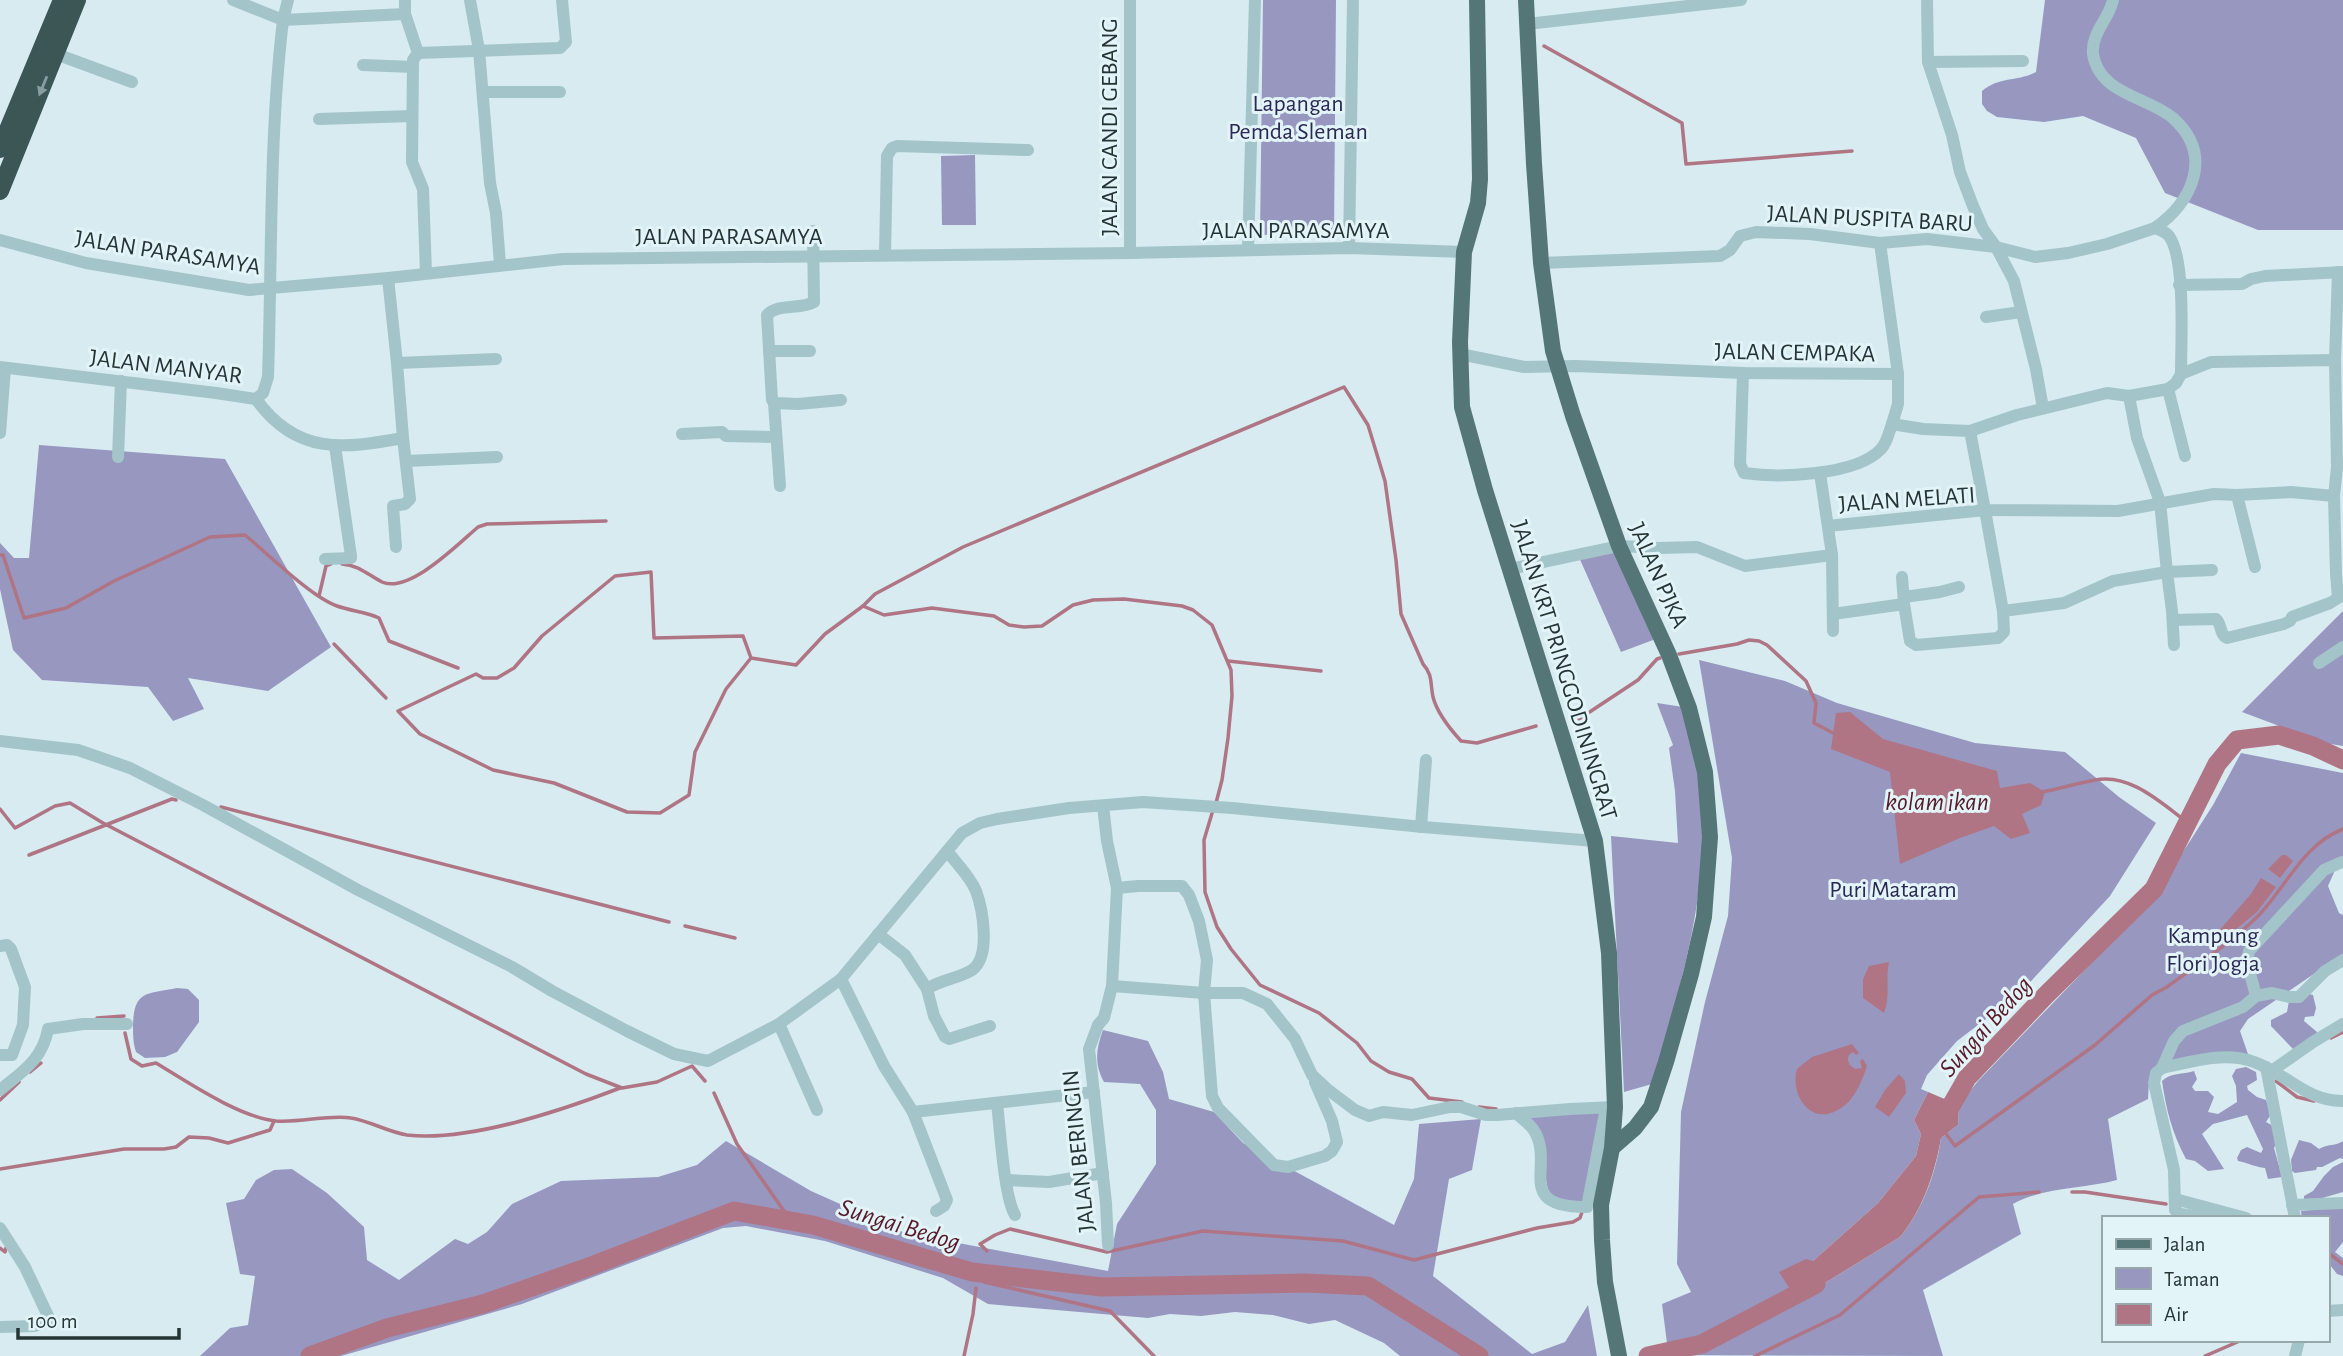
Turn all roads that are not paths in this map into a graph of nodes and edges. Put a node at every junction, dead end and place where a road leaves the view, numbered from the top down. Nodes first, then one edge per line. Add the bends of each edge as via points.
1 (62, 0) edge
2 (77, 0) edge
3 (233, 0) edge
4 (288, 0) edge
5 (405, 0) edge
6 (470, 0) edge
7 (562, 0) edge
8 (1130, 0) edge
9 (1255, 0) edge
10 (1353, 0) edge
11 (1477, 0) edge
12 (1527, 0) edge
13 (1741, 0) edge
14 (1927, 0) edge
15 (2113, 0) edge
16 (405, 14) junction
17 (283, 20) junction
18 (1527, 24) junction
19 (479, 50) junction
20 (418, 53) junction
21 (57, 54) junction
22 (2023, 61) dead end
23 (1928, 62) junction
24 (363, 65) dead end
25 (413, 67) junction
26 (132, 82) dead end
27 (483, 92) junction
28 (560, 92) dead end
29 (412, 116) junction
30 (319, 119) dead end
31 (0, 149) edge
32 (1028, 150) dead end
33 (0, 191) edge
34 (2155, 228) junction
35 (813, 231) dead end
36 (0, 240) edge
37 (1880, 243) junction
38 (1996, 247) junction
39 (1349, 248) junction
40 (1248, 250) junction
41 (1464, 252) junction
42 (1130, 253) junction
43 (886, 255) junction
44 (813, 257) junction
45 (1541, 263) junction
46 (500, 264) junction
47 (2340, 272) edge
48 (425, 273) junction
49 (388, 278) junction
50 (2179, 285) junction
51 (270, 289) junction
52 (2021, 312) junction
53 (1986, 317) dead end
54 (2340, 321) edge
55 (769, 351) junction
56 (810, 351) dead end
57 (1460, 354) junction
58 (496, 359) dead end
59 (2335, 360) junction
60 (397, 363) junction
61 (1557, 366) junction
62 (3, 368) edge
63 (1743, 373) junction
64 (1898, 374) junction
65 (2181, 374) junction
66 (121, 381) junction
67 (2168, 389) junction
68 (2129, 396) junction
69 (256, 399) junction
70 (841, 400) dead end
71 (774, 403) junction
72 (2043, 408) junction
73 (1892, 424) junction
74 (1970, 431) junction
75 (0, 433) edge
76 (682, 434) dead end
77 (775, 437) junction
78 (403, 438) junction
79 (335, 446) junction
80 (2339, 451) edge
81 (2185, 456) dead end
82 (118, 457) dead end
83 (497, 457) dead end
84 (406, 461) junction
85 (1820, 473) junction
86 (780, 486) dead end
87 (2237, 495) junction
88 (2334, 496) junction
89 (2160, 502) junction
90 (1985, 510) junction
91 (1828, 526) junction
92 (1619, 546) junction
93 (396, 547) dead end
94 (1832, 555) junction
95 (325, 559) dead end
96 (2255, 567) dead end
97 (1510, 569) junction
98 (2212, 570) dead end
99 (2167, 572) junction
100 (1902, 578) dead end
101 (1959, 587) dead end
102 (1904, 600) junction
103 (2003, 611) junction
104 (1833, 614) junction
105 (2173, 620) junction
106 (1833, 631) dead end
107 (2174, 645) dead end
108 (2343, 648) edge
109 (2319, 663) dead end
110 (0, 741) edge
111 (1426, 760) dead end
112 (1102, 806) junction
113 (1421, 827) junction
114 (1595, 841) junction
115 (947, 851) junction
116 (2342, 862) edge
117 (1117, 888) junction
118 (878, 934) junction
119 (0, 946) edge
120 (2343, 960) edge
121 (841, 979) junction
122 (1112, 986) junction
123 (927, 989) junction
124 (1204, 993) junction
125 (2256, 996) junction
126 (127, 1024) dead end
127 (779, 1024) junction
128 (2343, 1024) edge
129 (990, 1026) dead end
130 (0, 1055) edge
131 (2162, 1068) junction
132 (2269, 1069) junction
133 (1312, 1075) junction
134 (0, 1090) edge
135 (1094, 1092) junction
136 (2343, 1101) edge
137 (997, 1103) junction
138 (1611, 1107) junction
139 (817, 1110) dead end
140 (913, 1112) junction
141 (1516, 1114) junction
142 (1612, 1148) junction
143 (1103, 1173) junction
144 (1006, 1180) junction
145 (2175, 1199) junction
146 (2343, 1203) edge
147 (936, 1211) dead end
148 (2294, 1212) edge
149 (1015, 1216) dead end
150 (2199, 1216) edge
151 (2235, 1216) edge
152 (0, 1228) edge
153 (1108, 1245) dead end
154 (0, 1327) edge
155 (1619, 1356) edge

1 - 31 highway
2 - 21 highway
3 - 17 street
4 - 17 street, JALAN MANYAR
5 - 16 street
6 - 19 street
7 - 19 street via 564,46
8 - 42 street, JALAN CANDI GEBANG
9 - 40 street
10 - 39 street
11 - 41 main road, JALAN KRT PRINGGODININGRAT via 1480,180
12 - 18 main road, JALAN PJKA
13 - 18 street
14 - 23 street
15 - 34 street via 2111,12 2097,30 2093,54 2101,74 2129,96 2174,119 2192,147 2196,168 2192,187 2179,208
16 - 17 street
16 - 20 street
17 - 51 street, JALAN MANYAR
18 - 45 main road, JALAN PJKA
19 - 20 street
19 - 27 street
20 - 25 street
21 - 26 street
21 -> 33 highway
22 - 23 street
23 - 38 street via 1960,172 1983,229
24 - 25 street
25 - 29 street
27 - 28 street
27 - 46 street
29 - 30 street
29 - 48 street via 412,162 423,189
32 - 43 street via 892,148 887,156
34 - 38 street, JALAN PUSPITA BARU via 2107,244 2035,257
34 - 50 street via 2169,236 2175,247
35 - 44 street
36 - 51 street, JALAN PARASAMYA via 86,263 236,288
37 - 38 street, JALAN PUSPITA BARU via 1927,239
37 - 45 street, JALAN PUSPITA BARU via 1756,232 1740,236 1720,256
37 - 64 street
38 - 52 street via 2014,281
39 - 40 street, JALAN PARASAMYA
39 - 41 street, JALAN PARASAMYA
40 - 42 street, JALAN PARASAMYA
41 - 57 main road, JALAN KRT PRINGGODININGRAT
42 - 43 street, JALAN PARASAMYA
43 - 44 street, JALAN PARASAMYA
44 - 46 street, JALAN PARASAMYA via 563,258
44 - 55 street via 815,299 804,307 769,311
45 - 61 main road, JALAN PJKA
46 - 48 street, JALAN PARASAMYA
47 - 50 street via 2265,276 2242,284
47 - 54 street
48 - 49 street, JALAN PARASAMYA
49 - 51 street, JALAN PARASAMYA
49 - 60 street
50 - 65 street
51 - 69 street, JALAN MANYAR via 268,377
52 - 53 street
52 - 72 street
54 - 59 street
55 - 56 street
55 - 71 street
57 - 61 street, JALAN CEMPAKA via 1511,365
57 - 97 main road, JALAN KRT PRINGGODININGRAT via 1466,425
58 - 60 street
59 - 65 street via 2211,362
59 - 80 street
60 - 78 street
61 - 63 street, JALAN CEMPAKA
61 - 92 main road, JALAN PJKA
62 - 66 street, JALAN MANYAR
62 - 75 street
63 - 64 street, JALAN CEMPAKA
63 - 85 street, JALAN CEMPAKA via 1741,471
64 - 73 street, JALAN CEMPAKA via 1898,404
65 - 67 street
66 - 69 street, JALAN MANYAR
66 - 82 street
67 - 68 street
67 - 81 street
68 - 72 street via 2106,393
68 - 89 street via 2137,438
69 - 79 street via 293,436
70 - 71 street
71 - 77 street
72 - 74 street
73 - 74 street
73 - 85 street, JALAN CEMPAKA via 1883,448 1871,457
74 - 90 street
76 - 77 street
77 - 86 street
78 - 79 street
78 - 84 street
79 - 95 street via 351,558
80 - 88 street
83 - 84 street
84 - 93 street via 410,499 393,506
85 - 91 street
87 - 88 street via 2291,492
87 - 89 street
87 - 96 street
88 - 105 street via 2335,601 2284,624 2227,638 2216,619
89 - 90 street via 2118,512
89 - 99 street
90 - 91 street, JALAN MELATI
90 - 103 street, JALAN MELATI
91 - 94 street
92 - 94 street via 1697,547 1745,566
92 - 97 street
92 - 142 main road, JALAN PJKA via 1689,708 1705,772 1710,837 1704,917 1666,1062 1651,1107
94 - 104 street
97 - 114 main road, JALAN KRT PRINGGODININGRAT
98 - 99 street
99 - 103 street via 2113,581 2064,603
99 - 105 street
100 - 102 street
101 - 102 street
102 - 103 street via 1910,641 1916,645 1998,638 2004,632
102 - 104 street
104 - 106 street
105 - 107 street
108 - 109 street
110 - 127 street via 78,750 130,768 674,1054 708,1061
111 - 113 street
112 - 113 street via 1143,802
112 - 115 street via 980,823 962,833
112 - 117 street, JALAN BERINGIN
113 - 114 street
114 - 138 main road, JALAN KRT PRINGGODININGRAT via 1609,953
115 - 118 street
115 - 123 street via 976,891 984,950 972,970
116 - 125 street via 2318,877 2249,951 2246,962
117 - 122 street, JALAN BERINGIN
117 - 124 street via 1182,886 1199,921 1207,961
118 - 121 street
118 - 123 street via 905,955
119 - 130 street via 11,949 25,987 23,1025 12,1055
120 - 125 street via 2299,996
121 - 127 street
121 - 140 street via 884,1066
122 - 124 street
122 - 135 street, JALAN BERINGIN via 1089,1049
123 - 129 street via 945,1037
124 - 133 street via 1243,993 1267,1004 1295,1039
124 - 133 street via 1214,1103 1274,1165 1288,1167 1325,1156 1338,1142
125 - 131 street via 2243,1007 2183,1031
126 - 134 street via 48,1029 38,1056
127 - 139 street
128 - 132 street
131 - 132 street via 2220,1057 2251,1060
131 - 145 street via 2154,1083 2174,1170
132 - 136 street via 2312,1096
132 - 148 street
133 - 141 street via 1369,1116 1383,1112 1412,1115 1450,1107 1486,1115
135 - 137 street
135 - 143 street, JALAN BERINGIN
137 - 140 street
137 - 144 street
138 - 141 street
138 - 141 street via 1587,1207 1557,1205 1550,1200 1541,1184 1538,1142
138 - 142 main road, JALAN KRT PRINGGODININGRAT
140 - 147 street via 947,1200
142 - 155 main road, JALAN KRT PRINGGODININGRAT via 1601,1205 1605,1282
143 - 144 street via 1048,1182
143 - 153 street, JALAN BERINGIN
144 - 149 street
145 - 150 street via 2176,1212
145 - 151 street
146 - 148 street
152 - 154 street via 49,1318 41,1325

